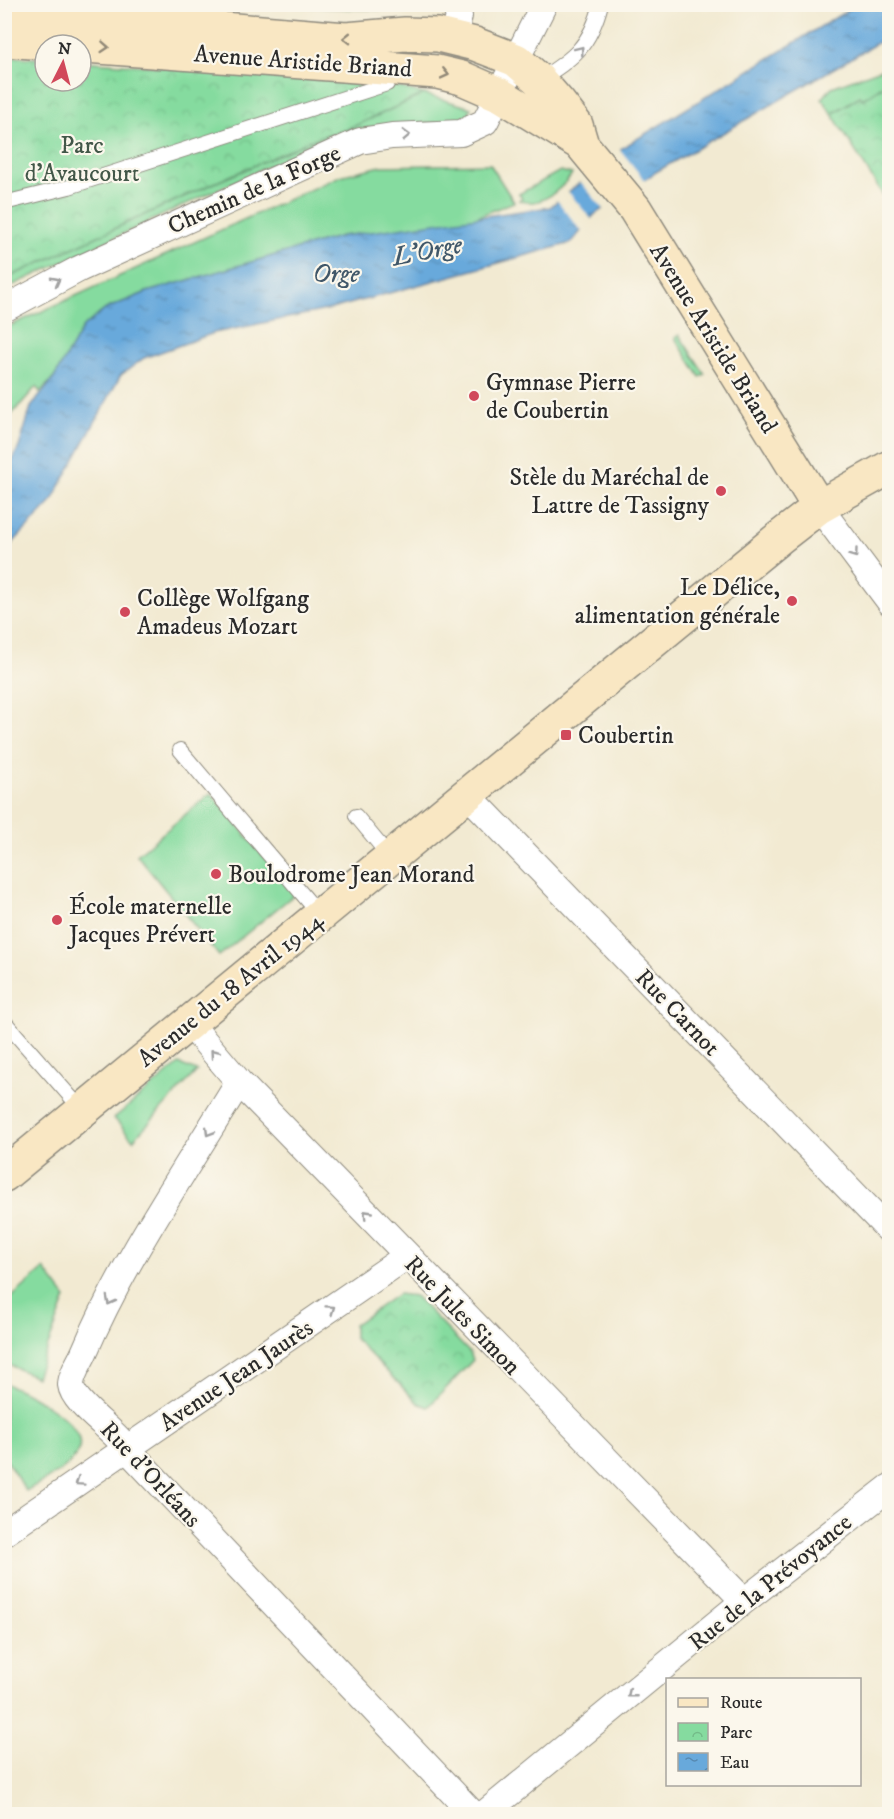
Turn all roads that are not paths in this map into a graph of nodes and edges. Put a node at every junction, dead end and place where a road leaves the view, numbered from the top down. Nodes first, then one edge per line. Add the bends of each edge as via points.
1 (454, 4) edge
2 (544, 4) edge
3 (601, 4) edge
4 (4, 11) edge
5 (454, 37) junction
6 (4, 40) edge
7 (392, 52) junction
8 (527, 70) junction
9 (501, 95) junction
10 (589, 153) junction
11 (4, 203) edge
12 (4, 309) edge
13 (890, 467) edge
14 (819, 507) junction
15 (890, 602) edge
16 (180, 750) dead end
17 (466, 793) junction
18 (356, 816) dead end
19 (390, 857) junction
20 (320, 915) junction
21 (4, 1021) edge
22 (189, 1023) junction
23 (239, 1082) junction
24 (83, 1111) junction
25 (4, 1175) edge
26 (890, 1231) edge
27 (407, 1256) junction
28 (127, 1449) junction
29 (890, 1487) edge
30 (4, 1533) edge
31 (744, 1601) junction
32 (473, 1815) edge
33 (484, 1815) edge

1 - 5 street via 459,16
2 - 8 street, Chemin de la Forge
8 -> 3 lane via 580,52
7 -> 4 street, Avenue Aristide Briand via 346,39
5 - 7 street, Avenue Aristide Briand via 421,34
5 - 8 street, Avenue Aristide Briand
6 -> 7 street, Avenue Aristide Briand
7 -> 9 street, Avenue Aristide Briand
7 - 11 lane via 387,84 69,187
8 - 9 street, Chemin de la Forge
8 - 10 street, Avenue Aristide Briand via 576,126
9 - 10 street, Avenue Aristide Briand
12 -> 9 street, Chemin de la Forge via 79,269 360,141 470,131 485,122
10 - 14 street, Avenue Aristide Briand via 635,209
13 - 14 street, Avenue du 18 Avril 1944
14 -> 15 street
14 - 17 street, Avenue du 18 Avril 1944
16 - 20 lane
17 - 19 street, Avenue du 18 Avril 1944
17 - 26 street, Rue Carnot
18 - 19 lane
19 - 20 street, Avenue du 18 Avril 1944
20 - 22 street, Avenue du 18 Avril 1944
21 - 24 lane
23 -> 22 street, Rue Jules Simon
22 - 24 street, Avenue du 18 Avril 1944
27 -> 23 street, Rue Jules Simon
23 -> 28 street, Rue d'Orléans via 140,1245 91,1336 71,1383 75,1396 120,1437
24 - 25 street, Avenue du 18 Avril 1944
28 -> 27 street, Avenue Jean Jaurès
27 - 31 street, Rue Jules Simon
28 -> 30 street, Avenue Jean Jaurès
28 - 32 street, Rue d'Orléans
29 - 31 street, Rue de la Prévoyance
31 -> 33 street, Rue de la Prévoyance

